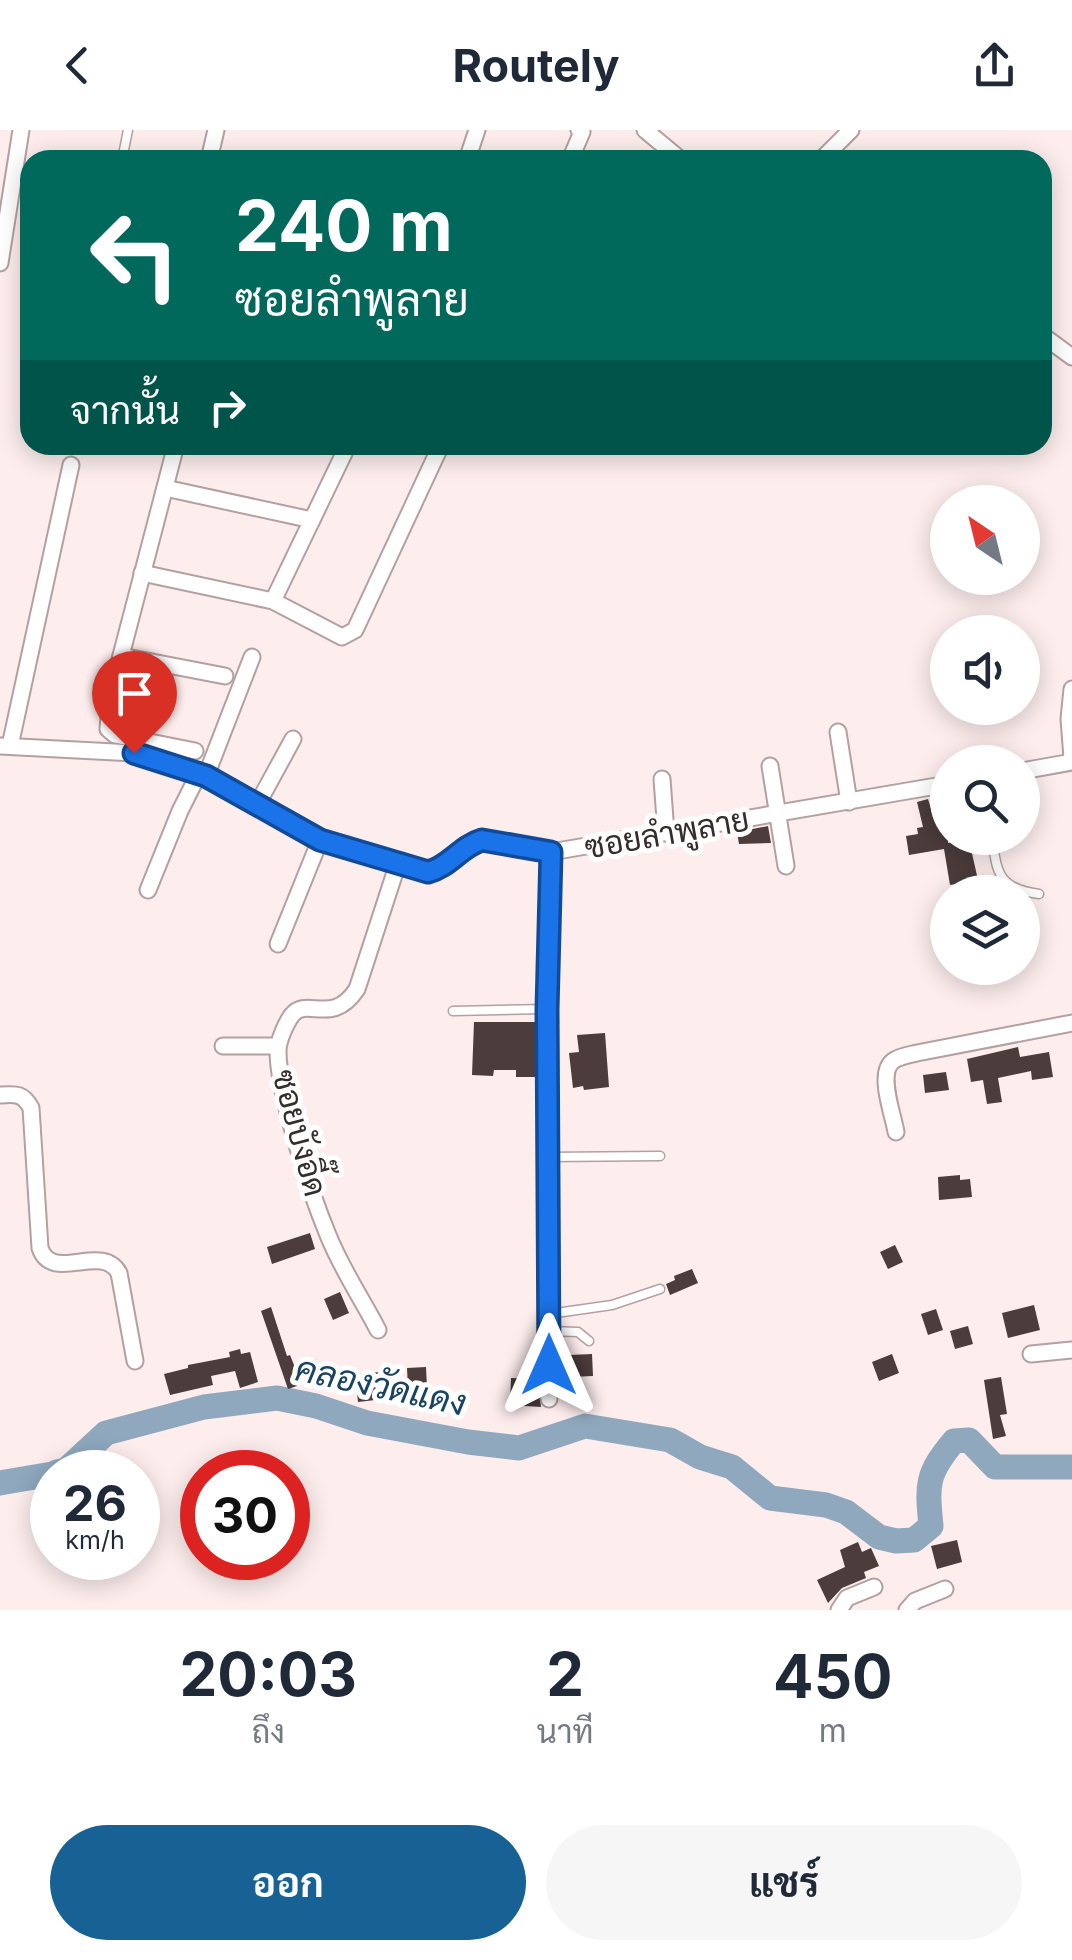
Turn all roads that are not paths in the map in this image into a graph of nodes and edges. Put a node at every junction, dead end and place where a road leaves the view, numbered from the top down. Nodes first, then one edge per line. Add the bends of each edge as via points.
1 (20, 130) edge
2 (645, 130) edge
3 (852, 130) edge
4 (669, 150) edge
5 (831, 150) edge
6 (0, 262) edge
7 (173, 455) edge
8 (341, 455) edge
9 (436, 455) edge
10 (71, 465) dead end
11 (165, 488) junction
12 (312, 520) junction
13 (142, 572) junction
14 (274, 601) junction
15 (120, 656) junction
16 (252, 657) dead end
17 (224, 676) dead end
18 (1072, 689) edge
19 (838, 732) dead end
20 (293, 739) dead end
21 (5, 746) edge
22 (195, 751) dead end
23 (1072, 760) edge
24 (770, 766) dead end
25 (1040, 767) edge
26 (202, 774) junction
27 (662, 778) dead end
28 (930, 787) edge
29 (850, 802) junction
30 (257, 804) junction
31 (780, 814) junction
32 (666, 833) junction
33 (320, 840) junction
34 (551, 852) junction
35 (398, 863) junction
36 (786, 866) dead end
37 (148, 890) dead end
38 (278, 944) dead end
39 (547, 1009) junction
40 (454, 1010) dead end
41 (1072, 1023) edge
42 (222, 1046) dead end
43 (278, 1046) junction
44 (0, 1095) edge
45 (896, 1132) dead end
46 (660, 1156) dead end
47 (548, 1157) junction
48 (660, 1289) dead end
49 (548, 1322) junction
50 (378, 1330) dead end
51 (589, 1341) dead end
52 (1072, 1350) edge
53 (1032, 1354) dead end
54 (135, 1361) dead end
55 (549, 1399) dead end
56 (874, 1587) dead end
57 (946, 1589) dead end
58 (839, 1610) edge
59 (907, 1610) edge

1 - 6 street
2 - 4 street
3 - 5 street
7 - 11 street
8 - 12 street
9 - 14 street via 355,630 342,637
10 - 21 street
11 - 12 street
11 - 13 street
12 - 14 street
13 - 14 street
13 - 15 street
15 - 17 street
15 - 22 street via 108,730
16 - 26 street
18 - 23 street
19 - 29 street
20 - 30 street
21 - 26 street, ซอยลำพูลาย via 134,753
23 - 25 street
24 - 31 street
26 - 30 street, ซอยลำพูลาย
26 - 37 street
27 - 32 street
28 - 29 street, ซอยลำพูลาย
29 - 31 street, ซอยลำพูลาย
30 - 33 street, ซอยลำพูลาย
31 - 32 street, ซอยลำพูลาย
31 - 36 street
32 - 34 street, ซอยลำพูลาย
33 - 35 street, ซอยลำพูลาย
33 - 38 street
34 - 35 street, ซอยลำพูลาย via 482,840 438,870
34 - 39 street
35 - 43 street, ซอยบังอี๊ด via 357,989 346,1005 293,1014
39 - 40 lane
39 - 47 street
41 - 45 street via 893,1061 886,1080
42 - 43 street
43 - 50 street, ซอยบังอี๊ด via 282,1084 328,1236
44 - 54 street via 17,1094 31,1108 43,1258 52,1264 114,1263
46 - 47 lane
47 - 49 street
48 - 49 lane
49 - 51 lane
49 - 55 street
52 - 53 street
56 - 58 street via 847,1598
57 - 59 street

